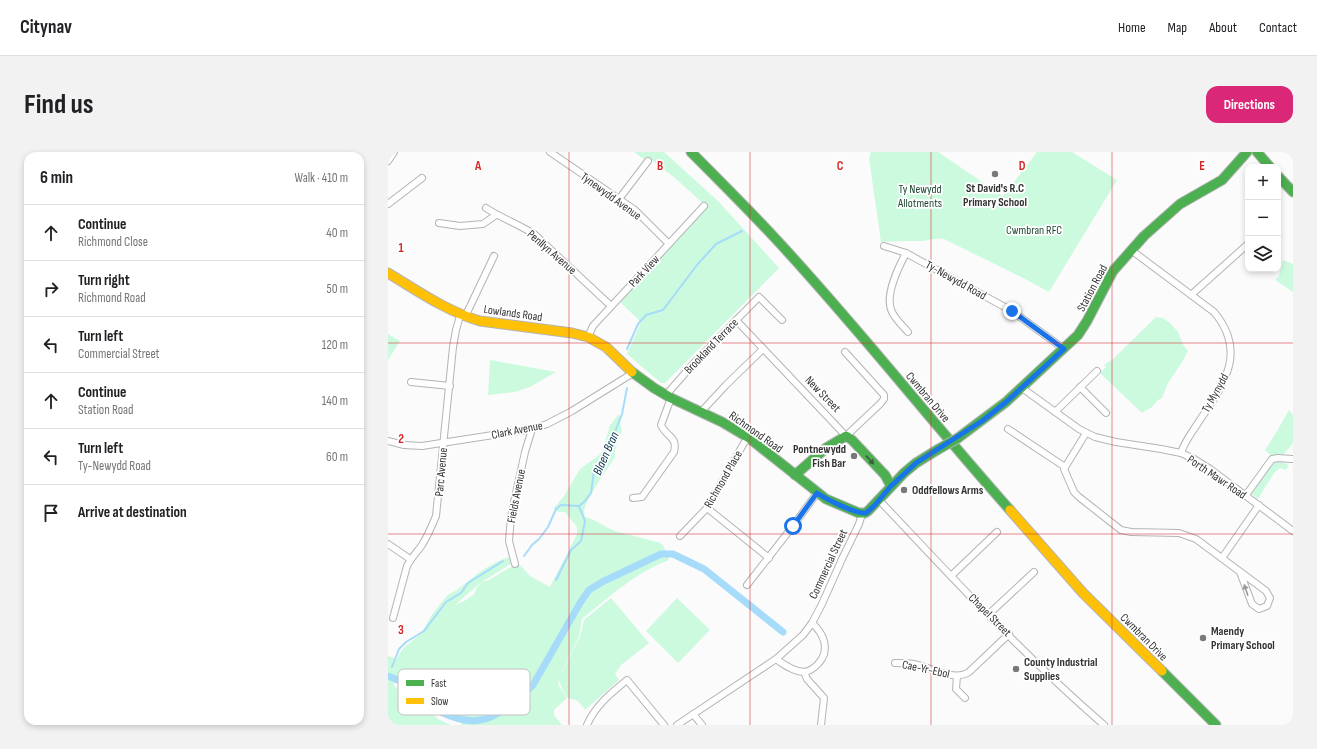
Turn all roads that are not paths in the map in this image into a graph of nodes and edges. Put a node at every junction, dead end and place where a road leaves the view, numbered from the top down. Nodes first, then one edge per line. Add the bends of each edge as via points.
1 (394, 152) edge
2 (550, 152) edge
3 (563, 152) edge
4 (691, 152) edge
5 (1247, 152) edge
6 (1257, 152) edge
7 (558, 158) junction
8 (388, 161) edge
9 (648, 162) dead end
10 (1267, 164) edge
11 (422, 178) dead end
12 (1281, 179) edge
13 (1293, 192) edge
14 (619, 199) junction
15 (388, 204) edge
16 (704, 206) dead end
17 (486, 208) dead end
18 (496, 215) junction
19 (440, 223) dead end
20 (669, 244) junction
21 (884, 246) dead end
22 (1245, 247) edge
23 (1131, 250) junction
24 (906, 253) junction
25 (494, 256) dead end
26 (388, 273) edge
27 (1191, 295) junction
28 (612, 306) junction
29 (463, 316) junction
30 (736, 320) junction
31 (782, 320) dead end
32 (908, 332) dead end
33 (588, 337) junction
34 (763, 349) junction
35 (1064, 349) junction
36 (845, 352) dead end
37 (1097, 371) dead end
38 (634, 372) junction
39 (411, 382) dead end
40 (450, 386) junction
41 (1080, 387) junction
42 (1022, 388) junction
43 (668, 397) junction
44 (701, 412) junction
45 (1055, 412) junction
46 (1106, 413) dead end
47 (1008, 429) dead end
48 (532, 430) junction
49 (1086, 434) junction
50 (846, 436) junction
51 (749, 438) junction
52 (388, 441) edge
53 (444, 443) junction
54 (1181, 454) junction
55 (1292, 459) dead end
56 (1064, 467) junction
57 (795, 475) junction
58 (891, 486) junction
59 (817, 493) junction
60 (1246, 495) junction
61 (633, 498) dead end
62 (879, 500) junction
63 (1259, 505) junction
64 (707, 508) junction
65 (862, 514) junction
66 (1293, 531) edge
67 (997, 532) dead end
68 (680, 536) dead end
69 (388, 544) edge
70 (410, 558) junction
71 (768, 558) junction
72 (1222, 558) junction
73 (515, 564) dead end
74 (1034, 572) dead end
75 (1240, 572) junction
76 (951, 576) junction
77 (747, 585) dead end
78 (989, 614) junction
79 (393, 618) dead end
80 (812, 623) junction
81 (1009, 634) junction
82 (776, 660) junction
83 (895, 663) dead end
84 (804, 672) junction
85 (957, 676) junction
86 (965, 698) dead end
87 (693, 714) junction
88 (587, 725) edge
89 (664, 725) edge
90 (677, 725) edge
91 (702, 725) edge
92 (821, 725) edge
93 (1104, 725) edge
94 (1216, 725) edge

1 - 8 street
2 - 7 street, Tynewydd Avenue
3 - 7 street
4 - 94 street, Cwmbran Drive via 774,237 965,460 1084,593
5 - 23 street, Station Road via 1222,180 1180,204
6 - 10 street
7 - 14 street, Tynewydd Avenue
9 - 14 street
11 - 15 street
12 - 13 street
14 - 20 street, Tynewydd Avenue via 635,210
16 - 20 street, Park View
17 - 18 street, Penllyn Avenue
18 - 19 street via 483,224 460,226
18 - 28 street, Penllyn Avenue via 534,234
20 - 28 street, Park View
21 - 24 street, Ty-Newydd Road
22 - 27 street
23 - 27 street, Ty Mynydd
23 - 35 street, Station Road via 1108,279 1083,329
24 - 32 street via 894,278 890,302 892,313
24 - 35 street, Ty-Newydd Road via 1012,311
25 - 29 street, Parc Avenue
26 - 29 street, Lowlands Road via 439,305
27 - 54 street, Ty Mynydd via 1214,312 1224,324 1230,340 1230,357 1224,382
28 - 33 street, Park View via 593,326
29 - 33 street, Lowlands Road via 480,321
29 - 40 street, Parc Avenue via 456,330
30 - 31 street, Brookland Terrace via 759,297
30 - 34 street, New Street
30 - 43 street, Brookland Terrace via 694,363
33 - 38 street, Lowlands Road via 606,347
34 - 44 street
34 - 50 street, New Street
35 - 42 street, Station Road
36 - 50 street via 884,398
37 - 41 street
38 - 43 street, Richmond Road
38 - 48 street, Clark Avenue via 556,420
39 - 40 street
40 - 53 street, Parc Avenue
41 - 45 street
41 - 46 street
42 - 45 street, Porth Mawr Road
42 - 58 street, Station Road, bridge via 958,438 916,463
43 - 44 street, Richmond Road
43 - 61 street, Brookland Terrace via 661,425 674,441 674,452 642,497
44 - 51 street, Richmond Road
45 - 49 street, Porth Mawr Road
47 - 56 street
48 - 53 street, Clark Avenue
48 - 73 street, Fields Avenue via 511,516 509,541
49 - 54 street, Porth Mawr Road via 1102,440
49 - 56 street
50 - 57 street via 840,438
50 -> 58 street, New Street via 884,475
51 - 57 street, Richmond Road
51 - 64 street, Richmond Place
52 - 53 street, Clark Avenue via 422,446
53 - 70 street, Parc Avenue via 436,516 421,546
54 - 60 street, Porth Mawr Road via 1199,461
55 - 60 street via 1272,459
56 - 72 street via 1074,492 1121,530 1187,535
57 - 59 street, Richmond Road
58 - 62 street
59 - 65 street, Richmond Road
59 - 71 street
60 - 63 street, Porth Mawr Road
62 - 65 street
62 - 76 street, Chapel Street
63 - 66 street, Porth Mawr Road
63 - 72 street
64 - 68 street, Richmond Place
64 - 71 street
65 - 80 street, Commercial Street via 855,535
67 - 76 street
69 - 70 street
70 - 79 street, Parc Avenue
71 - 77 street
72 - 75 street
74 - 78 street
75 -> 75 street via 1268,592 1270,598 1267,606 1259,608 1252,604
76 - 78 street, Chapel Street
78 - 81 street, Chapel Street
80 - 82 street, Commercial Street
80 - 84 street via 825,641 825,650 823,658 816,666
81 - 85 street, Cae-Yr-Ebol via 969,672
81 - 93 street, Chapel Street
82 - 84 street
82 - 87 street, Commercial Street
83 - 85 street, Cae-Yr-Ebol via 915,664
84 - 92 street via 807,680 824,698
85 - 86 street, Cae-Yr-Ebol via 956,689
87 - 90 street, Commercial Street
87 - 91 street
88 - 89 street via 605,699 626,680

